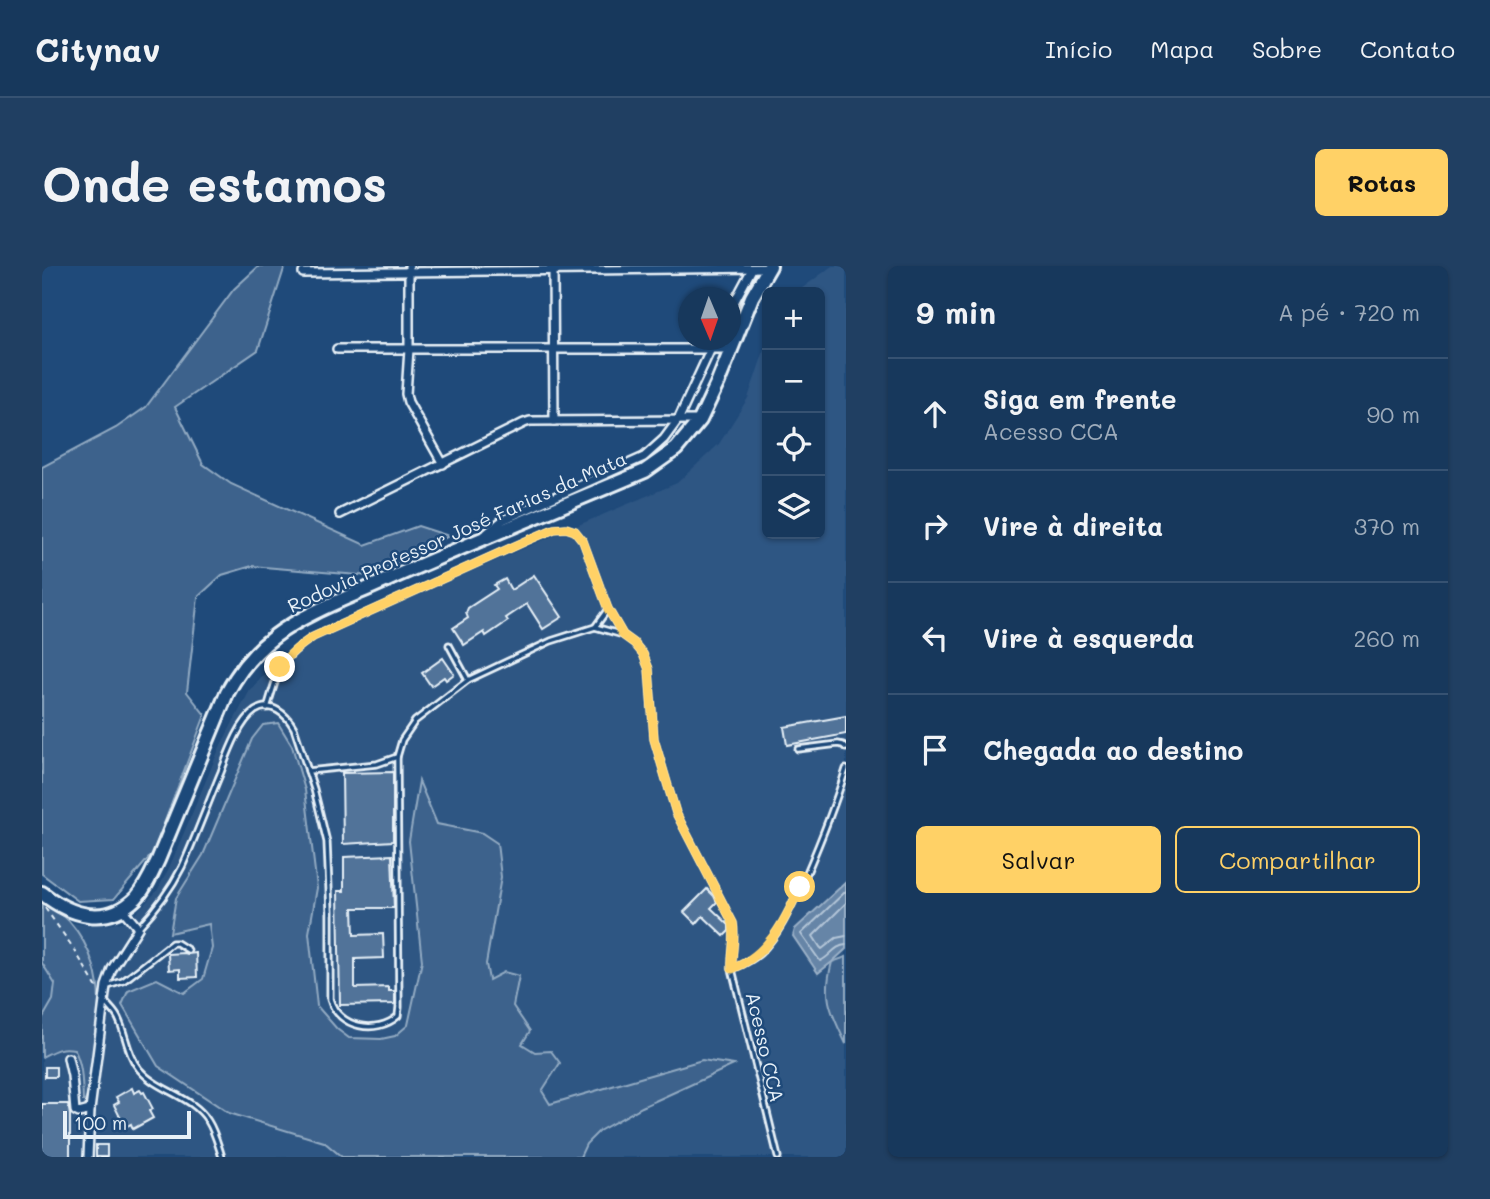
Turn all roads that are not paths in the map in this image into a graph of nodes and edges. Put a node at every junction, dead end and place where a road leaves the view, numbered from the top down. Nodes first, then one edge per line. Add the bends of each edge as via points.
1 (769, 267) edge
2 (553, 268) edge
3 (409, 269) edge
4 (752, 269) junction
5 (303, 273) dead end
6 (741, 290) edge
7 (741, 323) edge
8 (678, 348) edge
9 (337, 349) dead end
10 (409, 349) junction
11 (554, 349) junction
12 (709, 350) edge
13 (730, 350) edge
14 (678, 420) junction
15 (699, 420) junction
16 (554, 421) junction
17 (443, 464) junction
18 (340, 514) dead end
19 (482, 539) junction
20 (608, 609) junction
21 (595, 627) junction
22 (623, 635) junction
23 (449, 645) dead end
24 (468, 680) junction
25 (267, 708) junction
26 (846, 748) edge
27 (798, 750) dead end
28 (397, 757) junction
29 (846, 769) edge
30 (308, 771) junction
31 (42, 893) edge
32 (122, 909) junction
33 (138, 928) junction
34 (188, 950) dead end
35 (732, 969) junction
36 (106, 986) junction
37 (104, 1001) junction
38 (68, 1058) dead end
39 (90, 1110) junction
40 (88, 1157) edge
41 (222, 1157) edge
42 (778, 1157) edge

1 - 4 street
1 - 7 main road, Rodovia Professor José Farias da Mata
2 - 3 street
2 - 4 street
2 - 11 street
3 - 5 street
3 - 10 street
4 - 6 street
8 - 11 street
9 - 10 street
10 - 11 street
10 - 17 street via 408,402
11 - 16 street
12 - 14 street
13 - 15 main road, Rodovia Professor José Farias da Mata
14 - 15 street
14 - 16 street
14 - 19 street via 644,457 503,520
15 - 19 main road, Rodovia Professor José Farias da Mata via 676,449 645,471
16 - 17 street via 524,422
17 - 18 street
19 - 32 main road, Rodovia Professor José Farias da Mata via 295,624 247,661 227,693 159,860 141,891
20 - 21 lane
20 - 22 lane
20 - 25 lane via 583,541 575,531 554,529 313,637 285,659
21 - 22 lane
21 - 24 lane via 551,641
22 - 35 lane via 643,654 649,669 654,739 676,813 733,923
23 - 24 lane
24 - 28 lane via 415,721
25 - 30 lane via 288,718
25 - 33 lane via 252,713 244,723 182,866 154,912
26 - 27 lane via 838,744
28 - 30 lane via 377,764
28 - 30 lane via 399,1007 398,1016 383,1026 348,1022 332,1008 327,842
29 - 35 lane, Acesso CCA via 833,811 781,926 758,954
31 - 32 main road via 79,915
32 - 33 street
33 - 36 street
34 - 36 lane via 172,943 123,981
35 - 42 lane, Acesso CCA
36 - 37 street
37 - 39 street
37 - 41 lane via 117,1016 136,1066 208,1119
38 - 39 street via 75,1111
39 - 40 street

